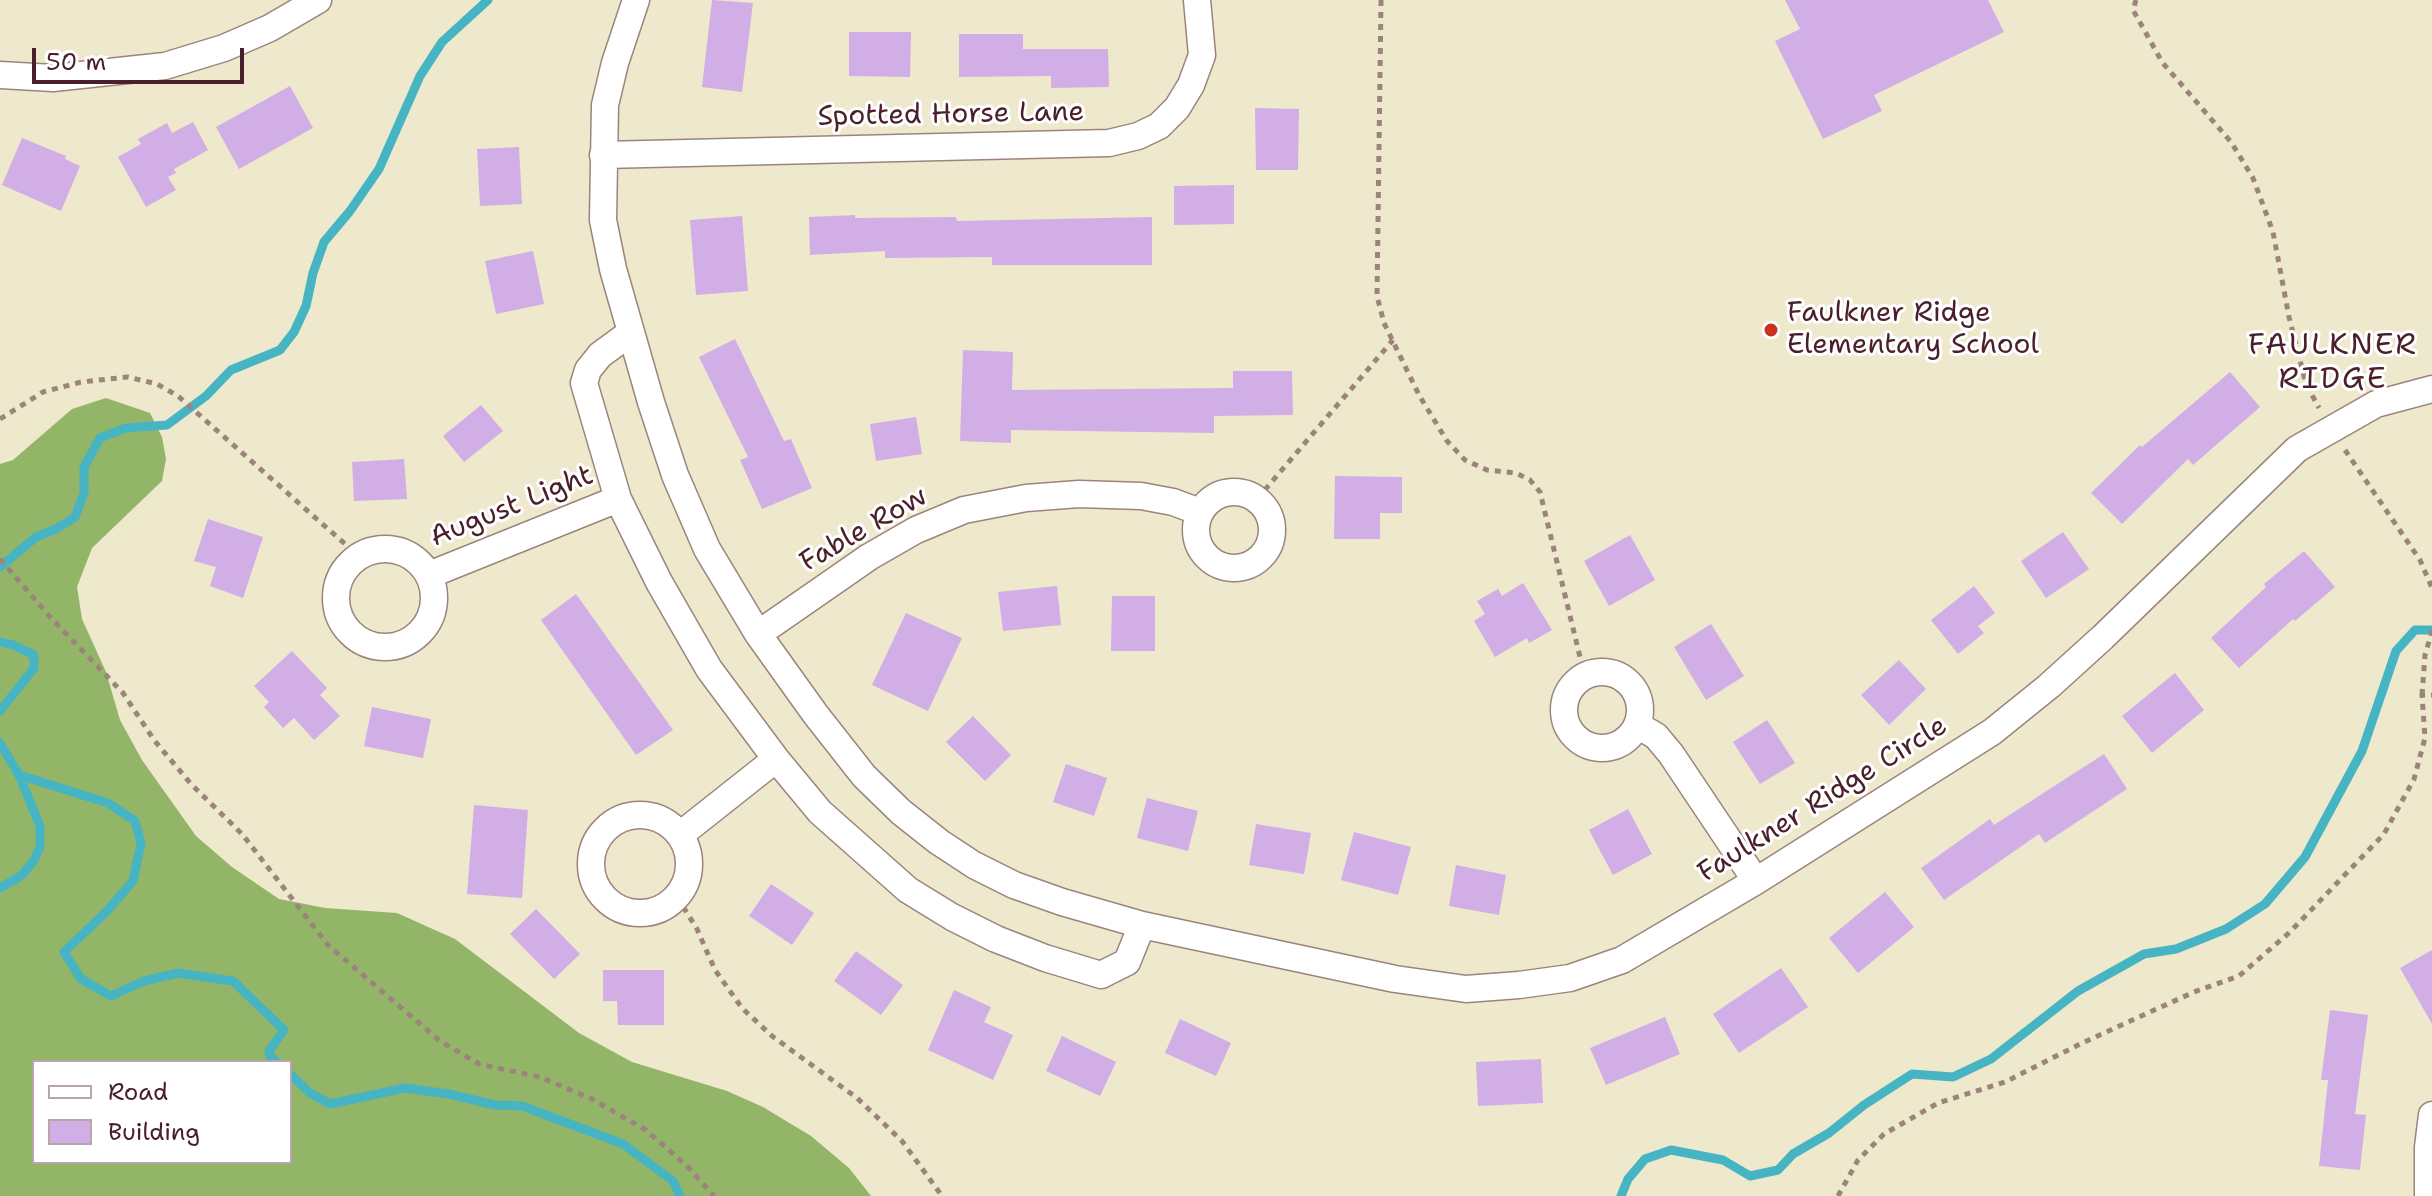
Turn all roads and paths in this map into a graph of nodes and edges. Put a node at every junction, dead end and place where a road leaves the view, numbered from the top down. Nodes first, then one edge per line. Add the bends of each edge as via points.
1 (318, 0) edge
2 (636, 0) edge
3 (1197, 0) edge
4 (1381, 0) edge
5 (2136, 0) edge
6 (0, 75) edge
7 (603, 155) junction
8 (630, 333) junction
9 (1393, 340) junction
10 (2432, 389) edge
11 (0, 419) edge
12 (2331, 430) junction
13 (618, 499) junction
14 (1257, 499) junction
15 (1200, 512) junction
16 (0, 559) edge
17 (353, 561) junction
18 (429, 575) junction
19 (2432, 588) edge
20 (2432, 631) edge
21 (758, 634) junction
22 (1587, 675) junction
23 (2422, 695) junction
24 (2432, 695) edge
25 (1637, 725) junction
26 (776, 759) junction
27 (680, 835) junction
28 (1756, 881) junction
29 (677, 897) junction
30 (1142, 925) junction
31 (2432, 1115) edge
32 (934, 1185) junction
33 (2429, 1193) edge
34 (714, 1196) edge
35 (935, 1196) edge
36 (942, 1196) edge
37 (1838, 1196) edge

1 - 6 street via 247,38 165,66 53,78
2 - 7 street, Faulkner Ridge Circle via 605,105
3 - 7 street, Spotted Horse Lane via 1202,55 1191,85 1159,126 1138,136 1109,143
4 - 9 path via 1377,296
5 - 12 path via 2133,10 2162,62 2231,142 2253,178 2273,232 2306,384
7 - 8 street, Faulkner Ridge Circle via 603,220
8 - 13 street via 600,355 584,383
8 - 21 street, Faulkner Ridge Circle via 675,475 707,549
9 - 14 path
9 - 22 path via 1419,395 1465,460 1487,470 1516,473 1540,492
10 - 12 street, Faulkner Ridge Circle via 2376,404
11 - 17 path via 43,392 81,382 128,377 157,384 178,396 345,544
12 - 19 path via 2420,560
12 - 28 street, Faulkner Ridge Circle via 2297,449 2103,637 1992,732
13 - 18 street, August Light
13 - 26 street via 709,669
14 - 15 street via 1226,492
14 - 15 street via 1268,514 1272,534 1263,555 1244,566 1220,565 1200,548
15 - 21 street, Fable Row via 1141,496 1079,494 964,510 869,557
16 - 34 path via 123,693 154,740 242,834 328,945 440,1041 479,1064 540,1077 592,1099 646,1130
17 - 18 street, August Light via 373,550 394,549 416,558
17 - 18 street, August Light via 341,576 338,610 359,639 378,647 397,646 428,623 435,601
20 - 23 path
21 - 30 street, Faulkner Ridge Circle via 864,776 939,842 1014,885
22 - 25 street via 1614,673 1633,686 1639,699
22 - 25 street via 1566,696 1564,710 1576,737 1603,748 1627,739
23 - 24 path
23 - 37 path via 2425,738 2414,779 2384,834 2290,932 2239,976 2096,1036 2005,1082 1938,1103 1884,1134 1858,1160
25 - 28 street via 1671,754
26 - 27 street
26 - 30 street via 820,812 908,890 996,939 1101,975 1127,962
27 - 29 street via 689,859 687,880
27 - 29 street via 661,819 637,815 618,820 601,833 591,867 596,886 624,910 662,908
28 - 30 street, Faulkner Ridge Circle via 1622,960 1570,978 1466,989
29 - 32 path via 715,970 742,1008 857,1098 902,1141
31 - 33 street
32 - 35 path
32 - 36 path

